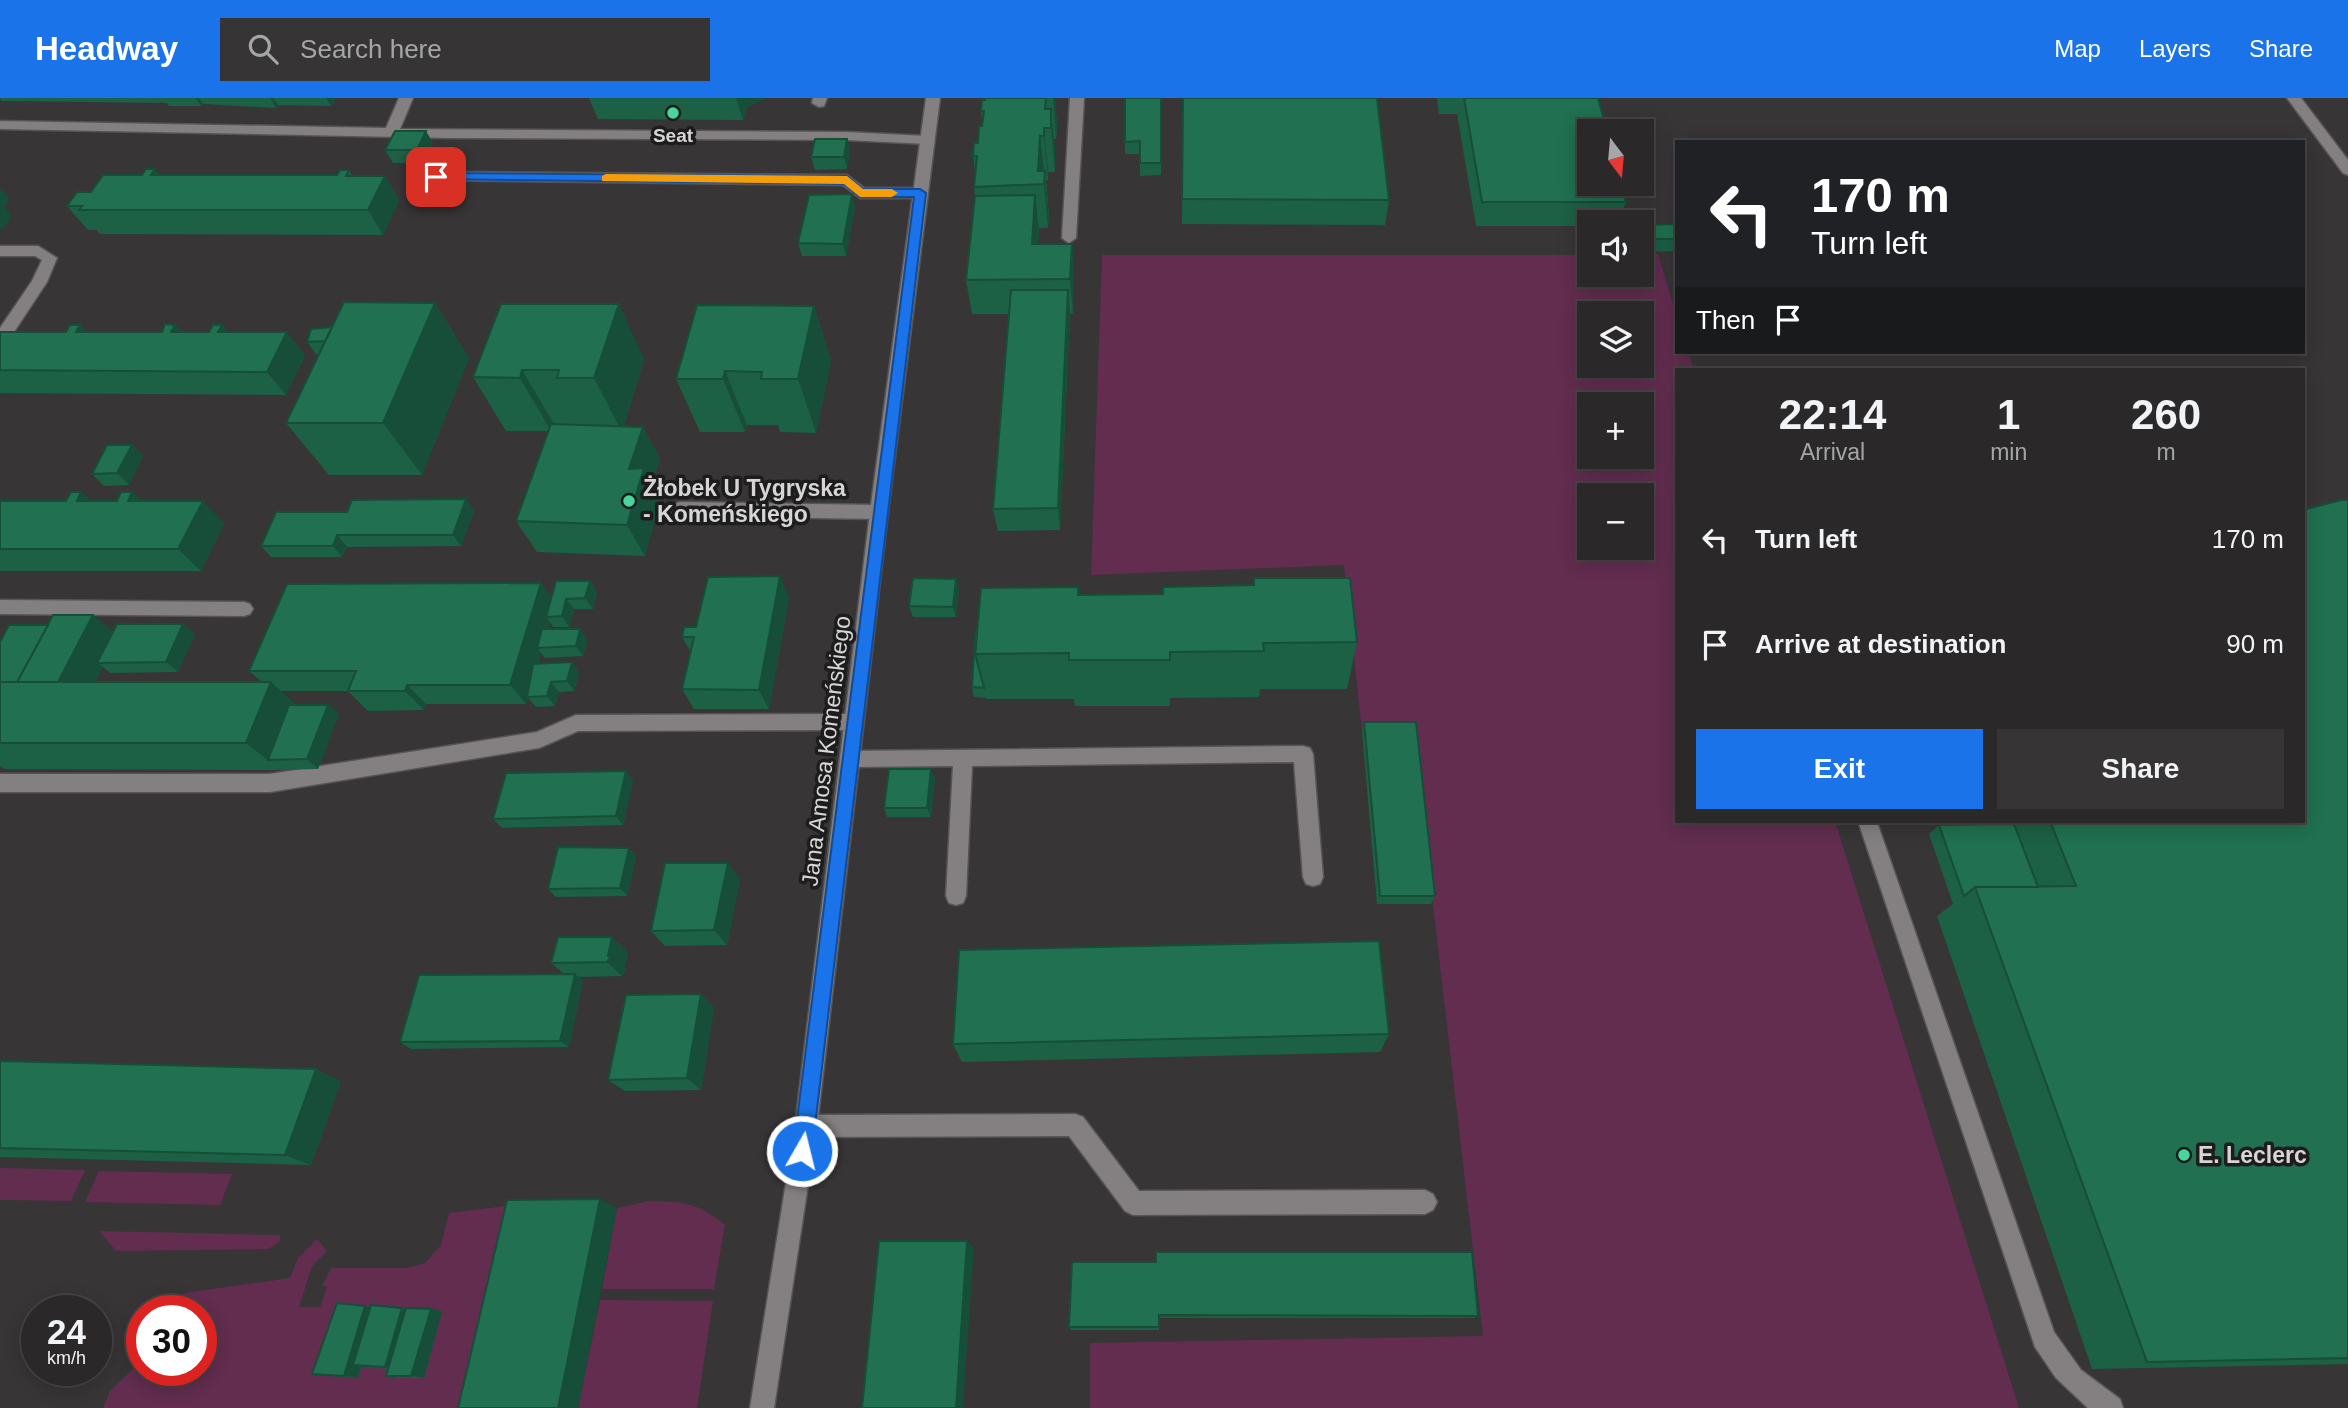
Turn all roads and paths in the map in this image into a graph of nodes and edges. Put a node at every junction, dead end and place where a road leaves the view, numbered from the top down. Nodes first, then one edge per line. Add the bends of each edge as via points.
1 (406, 98) edge
2 (933, 98) edge
3 (1077, 98) edge
4 (2294, 98) edge
5 (0, 125) edge
6 (391, 133) junction
7 (928, 140) junction
8 (2348, 170) edge
9 (436, 177) dead end
10 (920, 193) junction
11 (1069, 238) dead end
12 (0, 251) edge
13 (0, 340) edge
14 (680, 509) dead end
15 (879, 512) junction
16 (0, 607) edge
17 (244, 609) dead end
18 (855, 722) junction
19 (963, 758) junction
20 (850, 759) junction
21 (0, 783) edge
22 (1867, 823) edge
23 (1313, 877) dead end
24 (956, 896) dead end
25 (806, 1126) junction
26 (1425, 1202) dead end
27 (762, 1408) edge
28 (2110, 1408) edge

1 - 6 street
2 - 7 street, Jana Amosa Komeńskiego
3 - 11 street
4 - 8 street
5 - 6 street
6 - 7 street
7 - 10 street, Jana Amosa Komeńskiego
9 - 10 street via 847,180 860,193
10 - 15 street, Jana Amosa Komeńskiego
12 - 13 street via 38,251 50,258
14 - 15 street
15 - 18 street, Jana Amosa Komeńskiego
16 - 17 street
18 - 20 street, Jana Amosa Komeńskiego
18 - 21 street via 576,723 539,740 270,783
19 - 20 street
19 - 23 street via 1303,754
19 - 24 street
20 - 25 street, Jana Amosa Komeńskiego
22 - 28 street via 2044,1338 2069,1377
25 - 26 street via 1075,1125 1133,1203
25 - 27 street, Jana Amosa Komeńskiego

